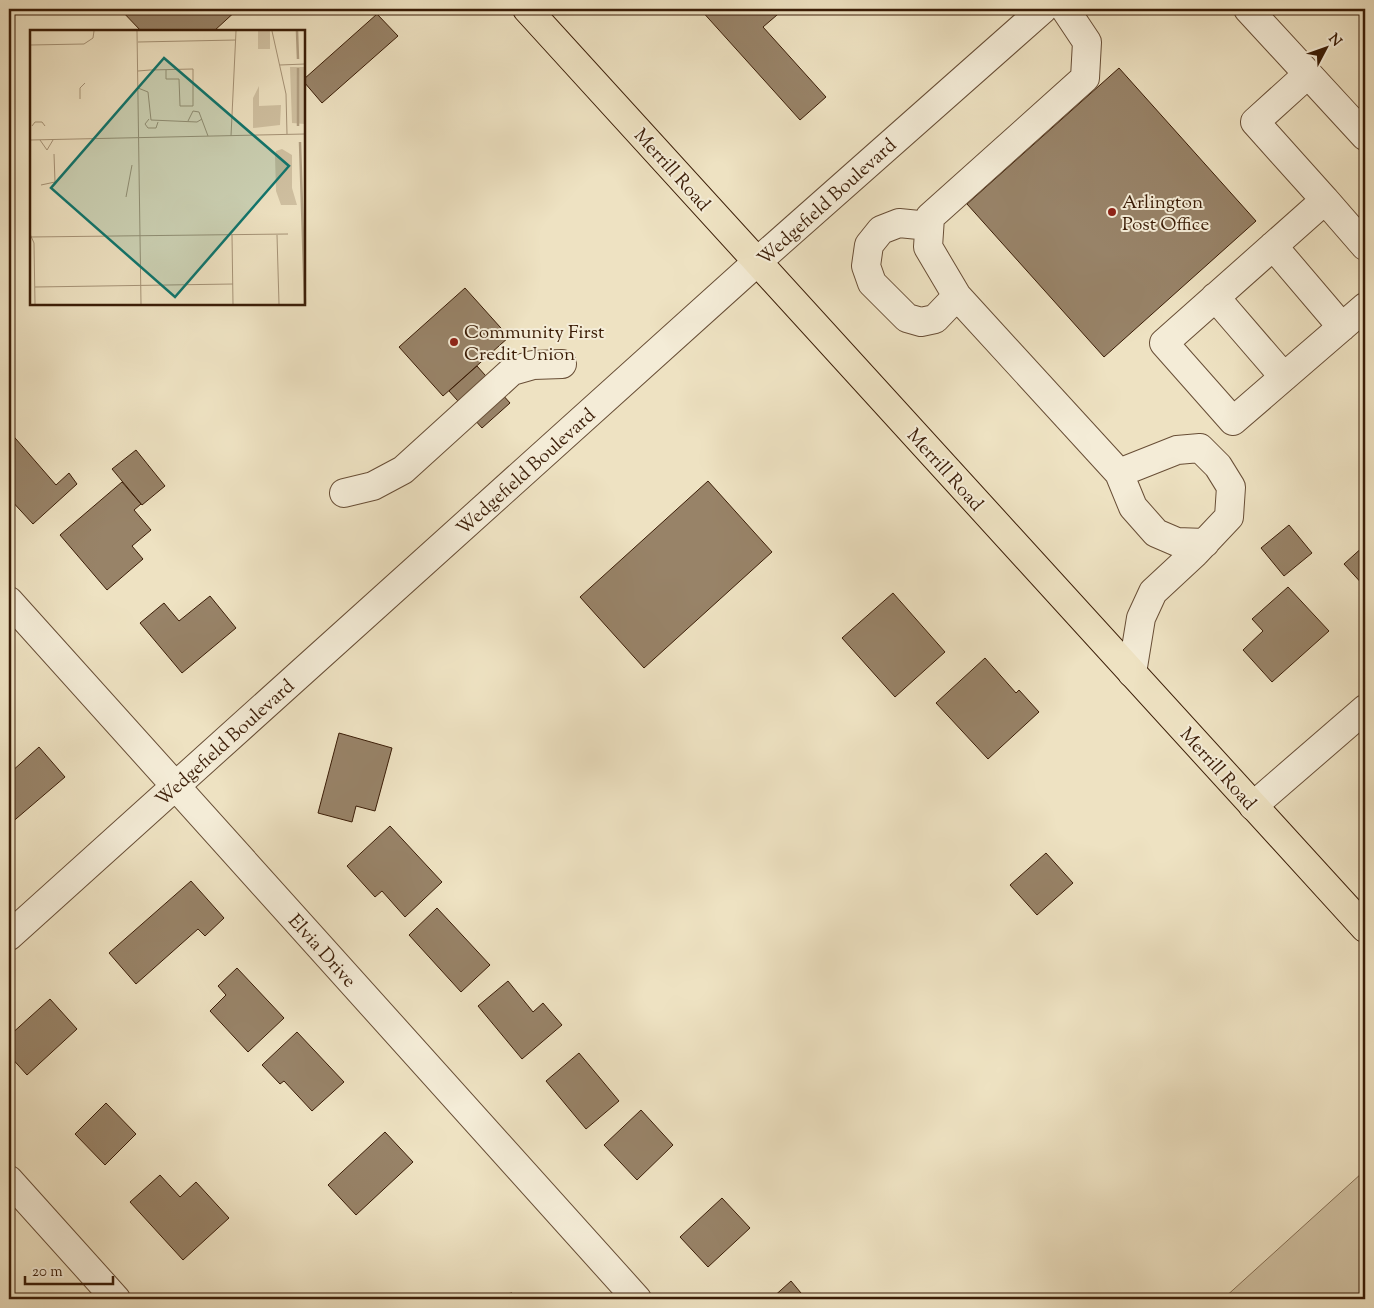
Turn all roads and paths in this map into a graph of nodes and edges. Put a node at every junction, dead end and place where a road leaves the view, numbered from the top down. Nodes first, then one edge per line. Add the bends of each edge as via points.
1 (527, 9) edge
2 (1043, 9) edge
3 (1065, 9) edge
4 (1248, 9) edge
5 (1308, 74) junction
6 (1365, 136) edge
7 (1325, 200) junction
8 (929, 226) junction
9 (1273, 246) junction
10 (1365, 246) edge
11 (757, 262) junction
12 (956, 296) junction
13 (1216, 297) junction
14 (1365, 307) edge
15 (1342, 327) junction
16 (562, 364) dead end
17 (1284, 377) junction
18 (1119, 473) junction
19 (344, 493) dead end
20 (1205, 543) junction
21 (9, 601) edge
22 (1132, 673) junction
23 (1365, 709) edge
24 (175, 786) junction
25 (1253, 806) junction
26 (1365, 928) edge
27 (9, 936) edge
28 (9, 1180) edge
29 (116, 1299) edge
30 (637, 1299) edge

1 - 11 main road, Merrill Road
2 - 11 street, Wedgefield Boulevard
3 - 8 street via 1087,42 1085,78 930,217
4 - 5 street
5 - 6 street
5 - 7 street via 1255,122
7 - 9 street
7 - 10 street
8 - 12 street via 928,247
8 - 12 street via 899,223 881,230 869,246 866,266 872,282 907,318 921,322 935,318
9 - 13 street
9 - 15 street
11 - 22 main road, Merrill Road
11 - 24 street, Wedgefield Boulevard
12 - 18 street
13 - 17 street
13 - 17 street via 1164,343 1233,421
14 - 15 street
15 - 17 street
16 - 19 street via 533,365 512,371 403,470 374,486
18 - 20 street via 1133,507 1156,533 1177,542
18 - 20 street via 1177,450 1200,448 1218,466 1231,487 1230,517
20 - 22 street via 1153,592 1141,618
21 - 24 street, Elvia Drive
22 - 25 main road, Merrill Road
23 - 25 street
24 - 27 street, Wedgefield Boulevard
24 - 30 street, Elvia Drive
25 - 26 main road, Merrill Road
28 - 29 street

